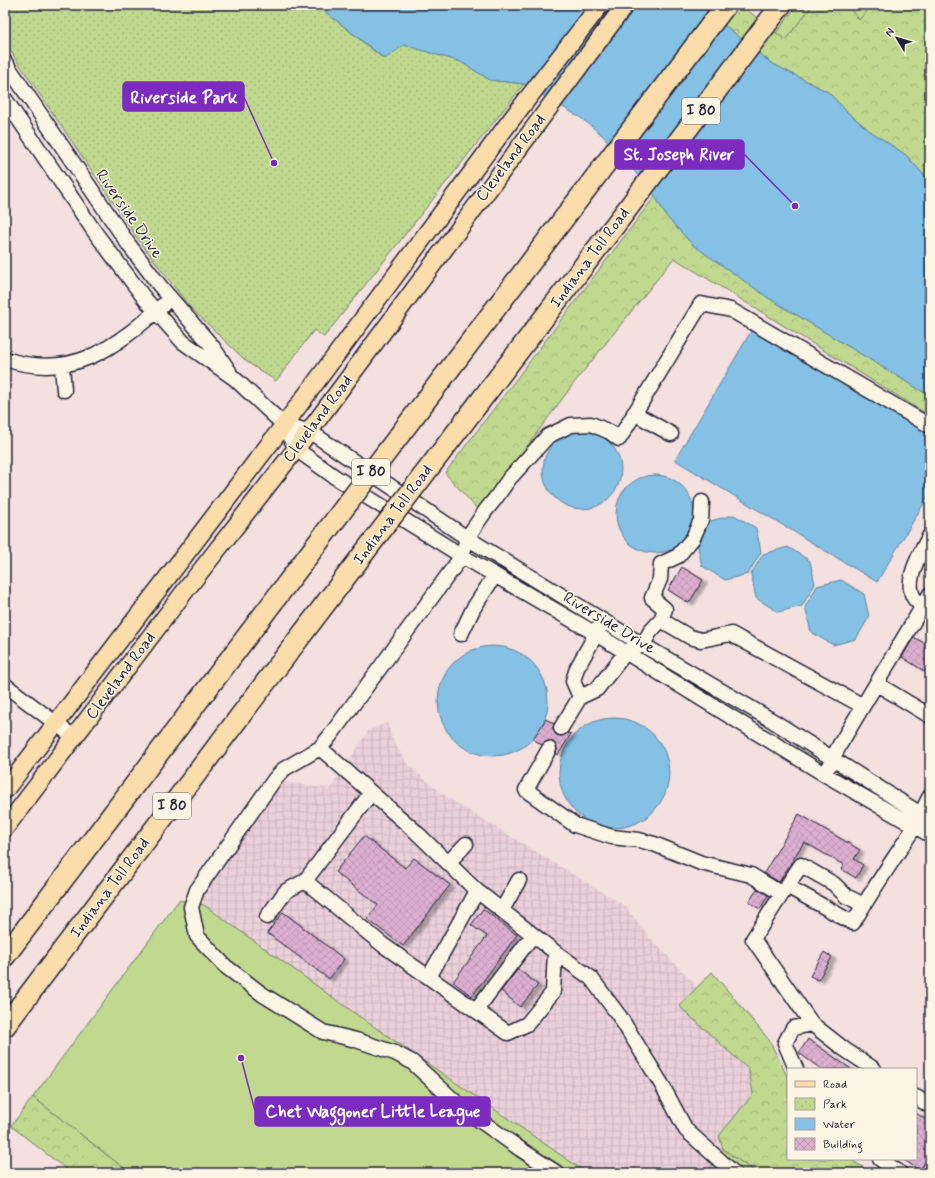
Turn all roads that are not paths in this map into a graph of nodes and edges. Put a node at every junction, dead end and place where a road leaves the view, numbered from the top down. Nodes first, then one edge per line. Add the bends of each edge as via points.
1 (600, 5) edge
2 (625, 5) edge
3 (726, 5) edge
4 (781, 5) edge
5 (5, 62) edge
6 (5, 99) edge
7 (171, 298) junction
8 (156, 312) junction
9 (5, 359) edge
10 (62, 366) junction
11 (234, 378) junction
12 (64, 390) dead end
13 (634, 413) junction
14 (284, 425) junction
15 (930, 426) edge
16 (309, 431) junction
17 (671, 434) dead end
18 (296, 449) junction
19 (702, 502) dead end
20 (930, 535) edge
21 (467, 538) junction
22 (462, 556) junction
23 (495, 575) junction
24 (928, 598) edge
25 (661, 620) junction
26 (604, 621) junction
27 (461, 634) dead end
28 (596, 634) junction
29 (643, 645) junction
30 (626, 652) junction
31 (877, 684) junction
32 (5, 685) edge
33 (580, 697) junction
34 (863, 706) junction
35 (930, 716) edge
36 (56, 723) junction
37 (561, 728) dead end
38 (75, 738) junction
39 (320, 748) junction
40 (549, 749) dead end
41 (833, 758) junction
42 (824, 774) junction
43 (5, 790) edge
44 (371, 793) junction
45 (930, 796) edge
46 (922, 821) edge
47 (5, 828) edge
48 (930, 835) edge
49 (466, 844) dead end
50 (448, 863) junction
51 (519, 880) dead end
52 (304, 881) junction
53 (785, 890) junction
54 (477, 891) junction
55 (864, 905) junction
56 (502, 910) junction
57 (267, 917) dead end
58 (533, 935) junction
59 (554, 952) junction
60 (5, 956) edge
61 (429, 977) junction
62 (476, 1010) junction
63 (812, 1024) junction
64 (5, 1026) edge
65 (796, 1068) edge
66 (872, 1068) edge
67 (917, 1098) edge
68 (930, 1106) edge
69 (881, 1160) edge
70 (557, 1173) edge
71 (734, 1173) edge
72 (900, 1173) edge

1 - 14 main road, Cleveland Road
2 - 16 main road, Cleveland Road
3 - 60 highway, I 80, bridge
4 - 64 highway, Indiana Toll Road / I 80, bridge
5 - 7 street, Riverside Drive via 124,239
6 - 8 street, Riverside Drive via 94,231
7 - 8 street
7 - 11 street, Riverside Drive via 212,346
8 - 10 street via 122,340 102,352
8 - 11 street, Riverside Drive via 183,342
9 - 10 street via 23,364
10 - 12 street
11 - 14 street, Riverside Drive
13 - 15 street via 701,304 731,310
13 - 17 street
13 - 21 street via 618,439 610,432 591,424 571,425 548,436 509,479
14 - 16 street, Riverside Drive
14 - 18 street, Riverside Drive
14 - 36 main road, Cleveland Road
16 - 18 main road, Cleveland Road
16 - 21 street, Riverside Drive
18 - 22 street, Riverside Drive via 335,477
18 - 38 main road, Cleveland Road
19 - 25 street via 701,520 693,538 678,556 661,564 660,579 652,598 665,609
20 - 24 street via 916,562 911,579 913,596
21 - 22 street
21 - 26 street, Riverside Drive
22 - 23 street, Riverside Drive
22 - 39 street
23 - 27 street via 473,609
23 - 28 street, Riverside Drive
24 - 31 street
25 - 29 street
25 - 34 street via 690,637 701,640 731,634
26 - 28 street
26 - 29 street, Riverside Drive
28 - 30 street, Riverside Drive
28 - 33 street via 577,668 573,681
29 - 30 street
29 - 41 street, Riverside Drive
30 - 33 street via 597,689
30 - 42 street, Riverside Drive
31 - 34 street
31 - 35 street
32 - 36 street
33 - 37 street
34 - 41 street
36 - 38 street
36 - 43 main road, Cleveland Road
38 - 47 main road, Cleveland Road
39 - 44 street
39 - 70 street via 284,769 274,780 197,890 191,907 198,936 225,966 262,994 323,1032 395,1053 412,1062 461,1107
40 - 53 street via 526,790 575,825 612,837 654,844 701,863 751,875
41 - 42 street
41 - 46 street, Riverside Drive
42 - 46 street, Riverside Drive
44 - 50 street
44 - 52 street
45 - 46 street
46 - 48 street, Riverside Drive
46 - 55 street
49 - 50 street
50 - 54 street
51 - 56 street
52 - 57 street via 286,891
52 - 61 street via 383,945
53 - 55 street via 853,923
53 - 55 street via 801,866 834,884 846,896
53 - 63 street via 753,939
54 - 56 street
54 - 61 street
56 - 58 street
58 - 59 street
58 - 62 street
59 - 62 street via 553,992 528,1024 508,1033
59 - 71 street via 591,978 620,1017 662,1084 686,1130
61 - 62 street
63 - 65 street via 793,1028 786,1043
63 - 66 street
67 - 68 street
69 - 72 street

